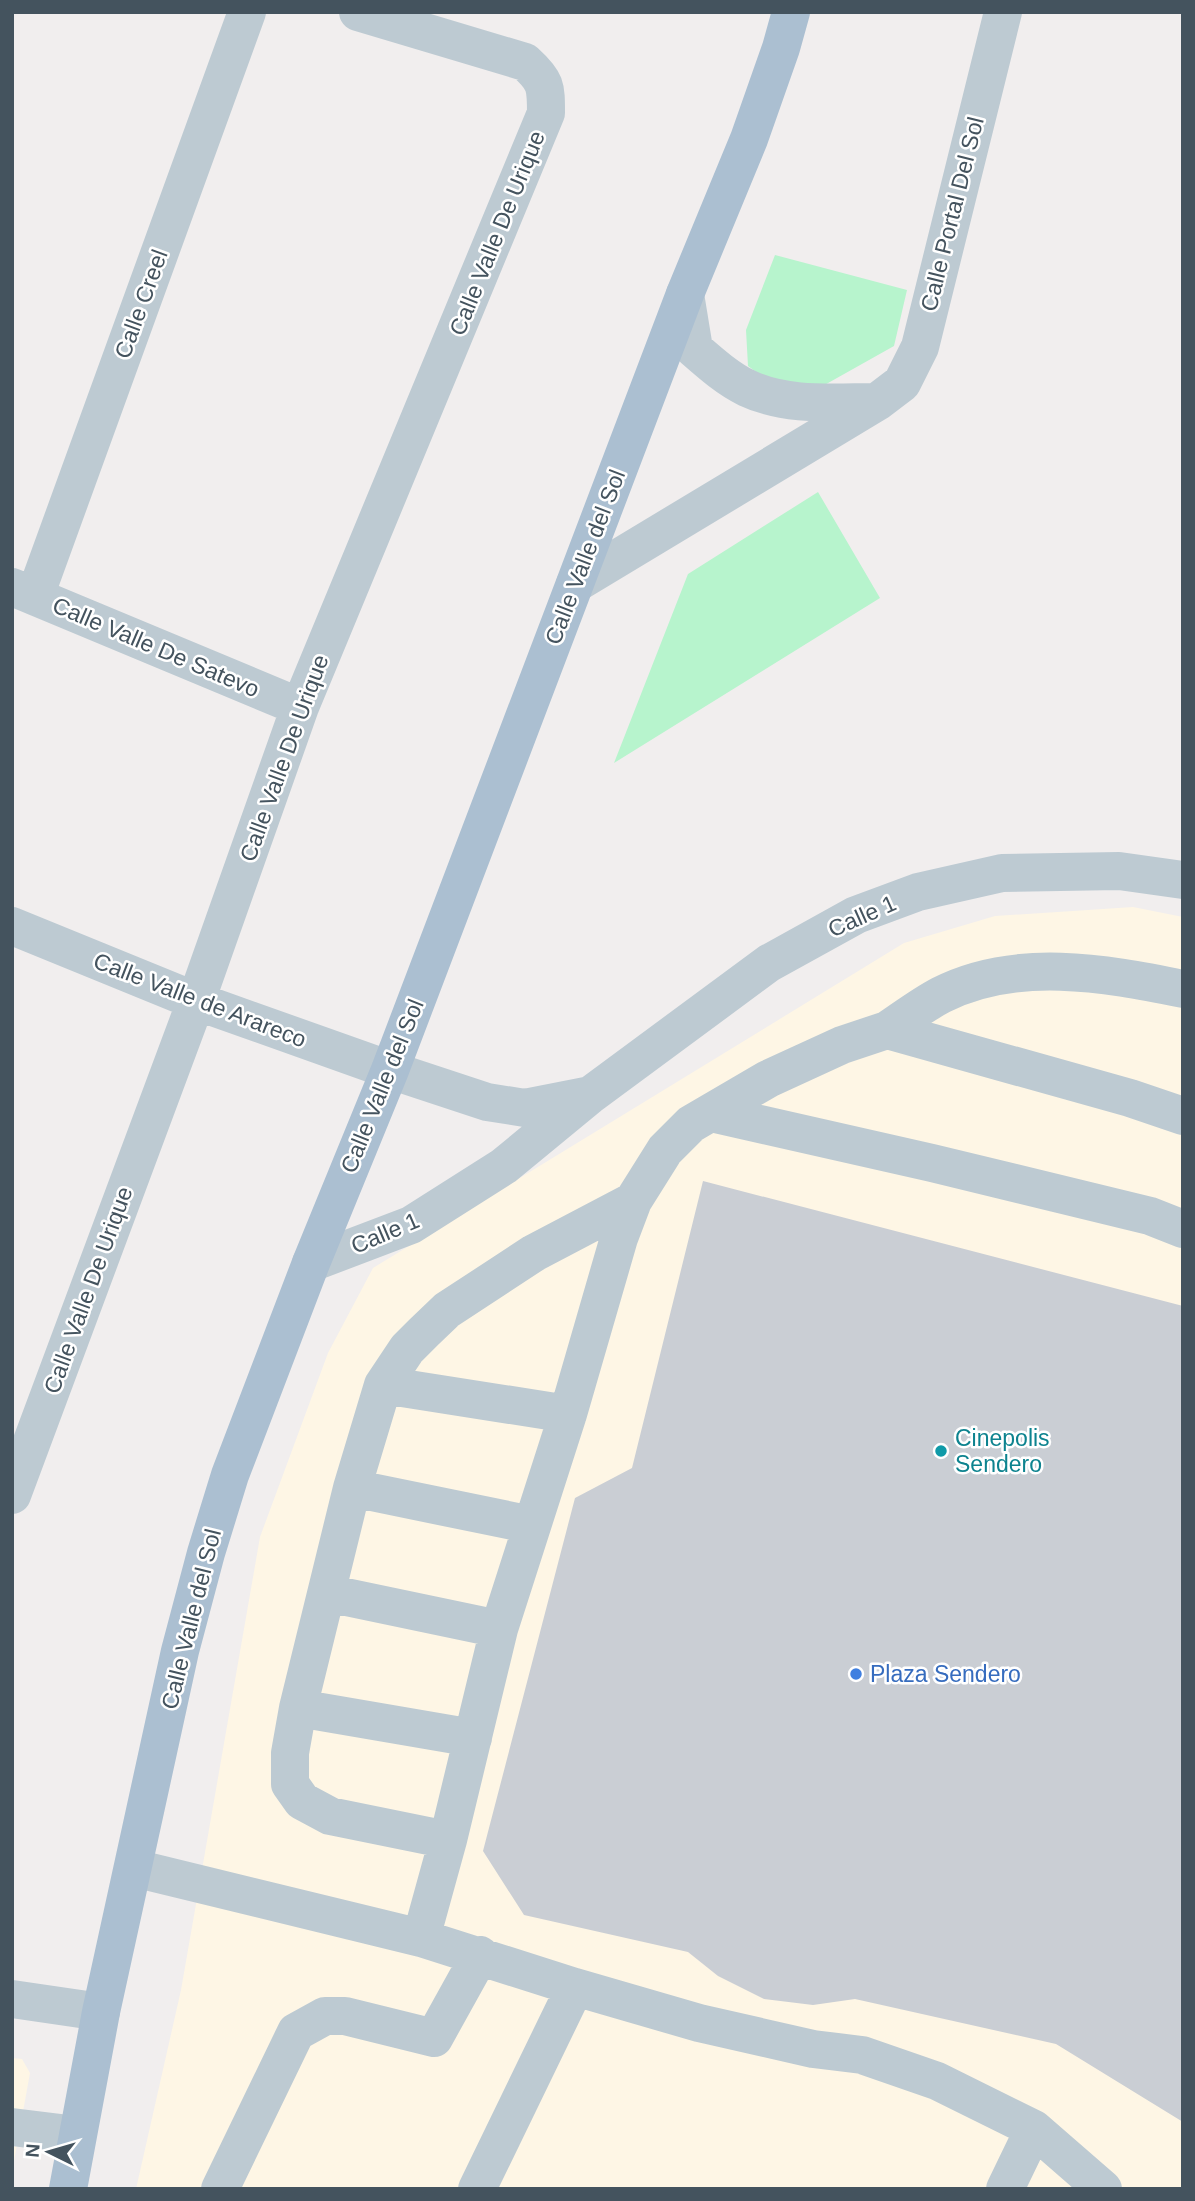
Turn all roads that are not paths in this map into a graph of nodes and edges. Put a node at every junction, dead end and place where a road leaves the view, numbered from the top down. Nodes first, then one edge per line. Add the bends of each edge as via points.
1 (247, 12) edge
2 (358, 12) edge
3 (791, 12) edge
4 (1003, 12) edge
5 (685, 294) junction
6 (877, 402) junction
7 (575, 584) junction
8 (24, 591) edge
9 (300, 708) junction
10 (1183, 880) edge
11 (12, 926) edge
12 (1183, 989) edge
13 (196, 1001) junction
14 (887, 1030) junction
15 (390, 1070) junction
16 (589, 1096) junction
17 (710, 1114) junction
18 (1183, 1116) edge
19 (633, 1201) junction
20 (1183, 1229) edge
21 (311, 1263) junction
22 (383, 1385) junction
23 (568, 1414) junction
24 (352, 1488) junction
25 (12, 1495) edge
26 (532, 1525) junction
27 (327, 1593) junction
28 (499, 1629) junction
29 (298, 1708) junction
30 (473, 1738) junction
31 (448, 1840) junction
32 (134, 1868) junction
33 (421, 1938) junction
34 (480, 1955) junction
35 (575, 1987) junction
36 (12, 1999) edge
37 (101, 2012) junction
38 (12, 2127) edge
39 (1034, 2129) junction
40 (77, 2135) junction
41 (225, 2187) edge
42 (68, 2189) edge
43 (477, 2189) edge
44 (1005, 2189) edge
45 (1103, 2189) edge

1 - 8 street, Calle Creel
2 - 9 street, Calle Valle De Urique via 525,62 541,77 546,113
3 - 5 main road, Calle Valle del Sol via 749,139
4 - 6 street, Calle Portal Del Sol via 920,347 902,383
5 - 6 street via 694,349 746,388 786,401
5 - 7 main road, Calle Valle del Sol
6 - 7 street, Calle Portal Del Sol
7 - 15 main road, Calle Valle del Sol
8 - 9 street, Calle Valle De Satevo
9 - 13 street, Calle Valle De Urique
10 - 16 street, Calle 1 via 1119,870 1002,873 918,892 856,915 769,963
11 - 13 street, Calle Valle de Arareco
12 - 14 street via 1036,970 991,978 942,995
13 - 15 street, Calle Valle de Arareco
13 - 25 street, Calle Valle De Urique
14 - 17 street via 768,1079
14 - 18 street
15 - 16 street, Calle 1 via 487,1102 525,1108
15 - 21 main road, Calle Valle del Sol
16 - 21 street, Calle 1 via 504,1166 411,1225
17 - 19 street via 691,1124 665,1150
17 - 20 street via 1150,1216
19 - 22 street via 534,1253 447,1310 407,1349
19 - 23 street
21 - 32 main road, Calle Valle del Sol via 230,1475 206,1553 180,1651
22 - 23 street
22 - 24 street
23 - 26 street
24 - 26 street
24 - 27 street
26 - 28 street
27 - 28 street
27 - 29 street
28 - 30 street
29 - 30 street
29 - 31 street via 290,1784 302,1801 330,1816
30 - 31 street
31 - 33 street
32 - 33 street
32 - 37 main road, Calle Valle del Sol
33 - 34 street
34 - 35 street
34 - 41 street via 434,2038 345,2016 325,2016 296,2032
35 - 39 street via 698,2023 862,2055 937,2081
35 - 43 street
36 - 37 street
37 - 40 main road, Calle Valle del Sol
38 - 40 street
39 - 44 street
39 - 45 street
40 - 42 main road, Calle Valle del Sol

